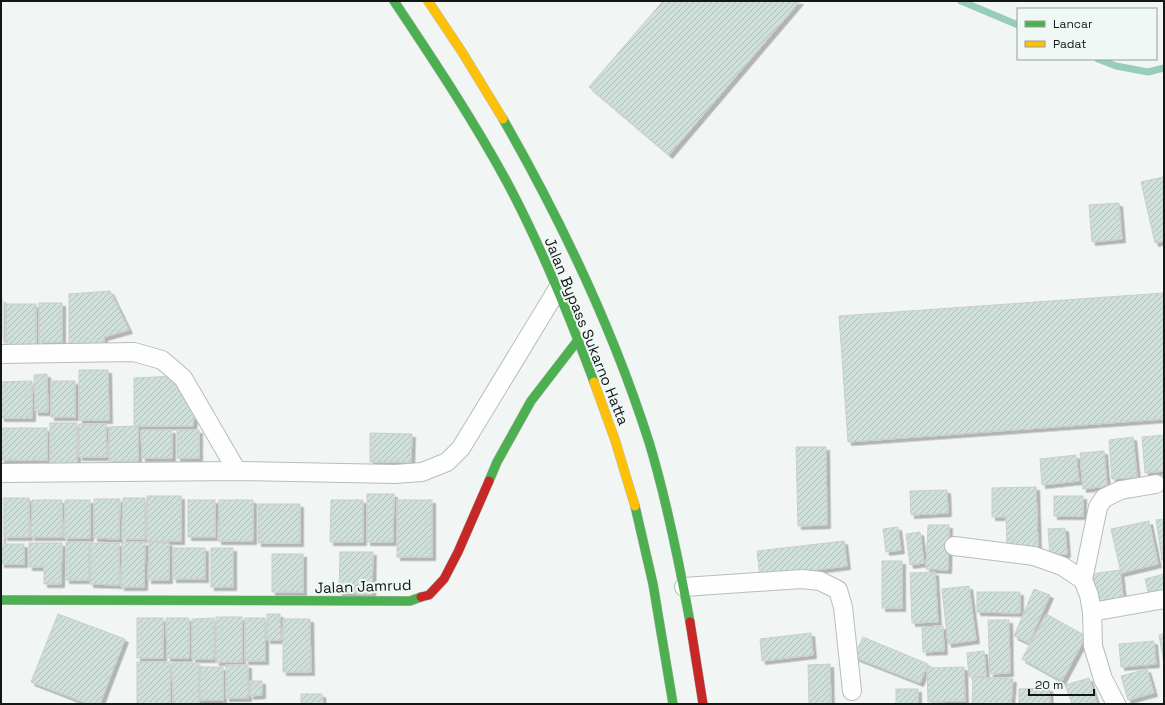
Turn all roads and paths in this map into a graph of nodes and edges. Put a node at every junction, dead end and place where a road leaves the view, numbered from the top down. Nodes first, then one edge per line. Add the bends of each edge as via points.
1 (394, 1) edge
2 (428, 1) edge
3 (557, 290) junction
4 (578, 340) junction
5 (1, 354) edge
6 (237, 471) junction
7 (1, 473) edge
8 (1156, 484) dead end
9 (954, 546) dead end
10 (1083, 580) junction
11 (684, 587) junction
12 (1164, 599) edge
13 (1, 600) edge
14 (1092, 612) junction
15 (852, 692) dead end
16 (704, 703) edge
17 (673, 704) edge
18 (1116, 704) edge

1 - 3 main road, Jalan Bypass Sukarno Hatta via 472,120 504,177
2 - 11 main road, Jalan Bypass Sukarno Hatta via 491,97 564,230 586,279 615,348 649,443
3 - 4 main road, Jalan Bypass Sukarno Hatta
3 - 6 street via 461,448 447,462 422,472 395,474
4 - 13 main road, Jalan Jamrud via 531,401 497,462 444,579 429,595 410,601
4 - 17 main road, Jalan Bypass Sukarno Hatta via 618,446 637,511 648,556
5 - 6 street via 134,352 162,360 183,378
6 - 7 street
8 - 10 street via 1121,490 1104,498 1098,507
9 - 10 street via 1034,556 1062,566
10 - 14 street
11 - 15 street via 802,579 820,581 838,590 843,607
11 - 16 main road, Jalan Bypass Sukarno Hatta
12 - 14 street
14 - 18 street via 1093,646 1103,679

